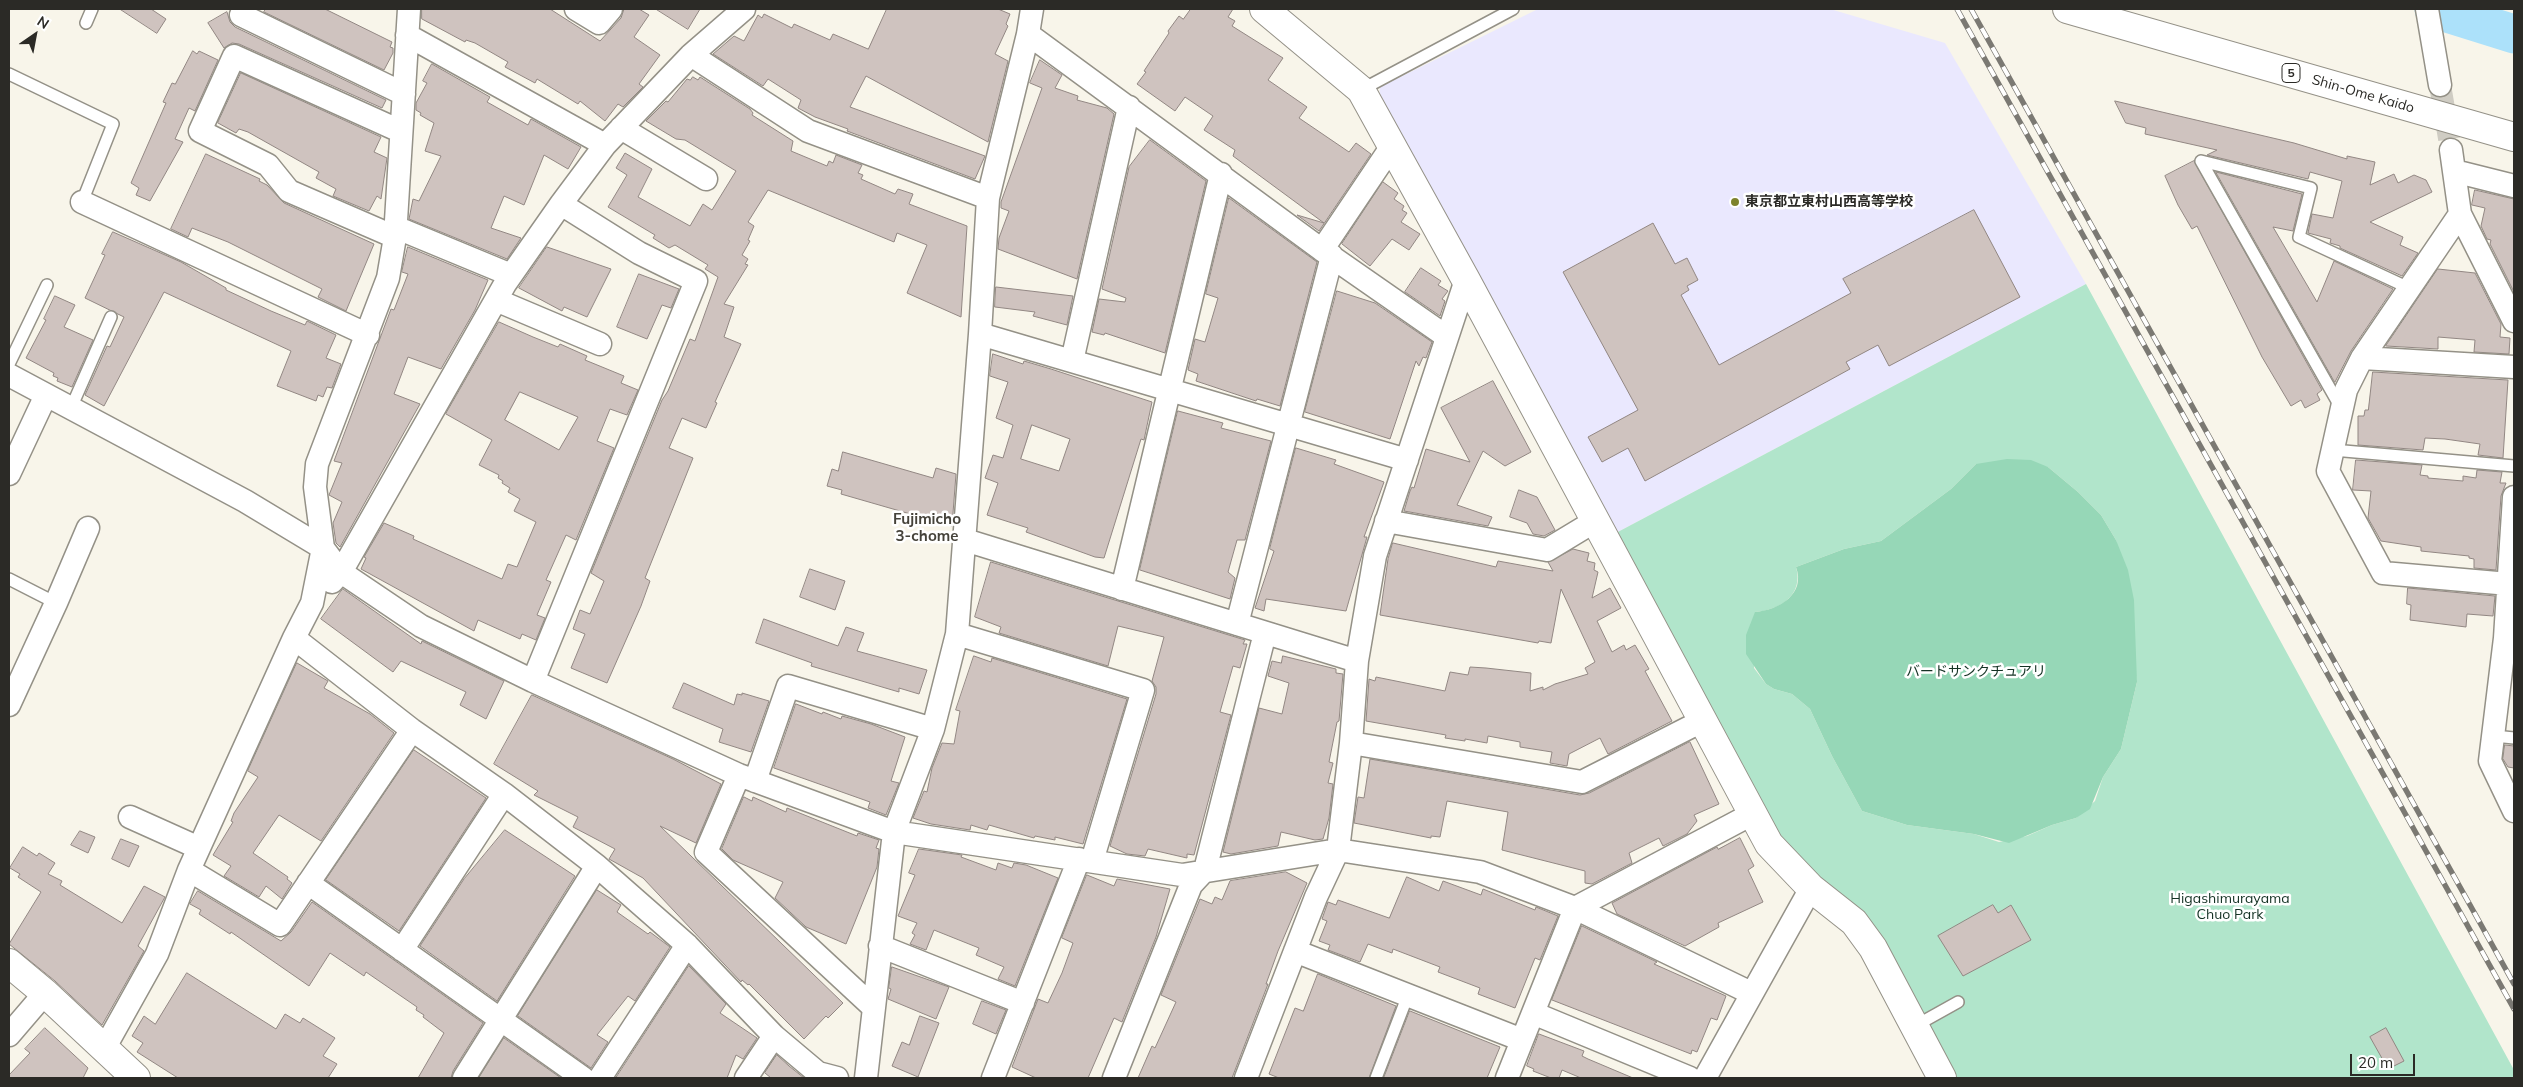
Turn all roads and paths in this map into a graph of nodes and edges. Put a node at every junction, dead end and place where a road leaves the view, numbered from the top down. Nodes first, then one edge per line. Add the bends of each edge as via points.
1 (92, 9) edge
2 (409, 9) edge
3 (576, 9) edge
4 (610, 9) edge
5 (1031, 9) edge
6 (1264, 9) edge
7 (1513, 9) edge
8 (2067, 9) edge
9 (2427, 9) edge
10 (735, 11) edge
11 (241, 15) dead end
12 (86, 23) dead end
13 (1028, 34) junction
14 (407, 35) junction
15 (691, 55) junction
16 (9, 74) edge
17 (2440, 85) tunnel mouth
18 (1361, 90) junction
19 (404, 94) junction
20 (1129, 107) junction
21 (621, 128) junction
22 (400, 131) junction
23 (2514, 137) edge
24 (604, 145) junction
25 (1392, 146) junction
26 (1221, 174) junction
27 (706, 179) dead end
28 (2514, 186) edge
29 (988, 198) junction
30 (82, 202) joint
31 (561, 204) junction
32 (2460, 214) junction
33 (395, 232) junction
34 (1327, 253) junction
35 (511, 275) junction
36 (1466, 280) junction
37 (47, 285) dead end
38 (2409, 288) junction
39 (496, 300) junction
40 (111, 317) dead end
41 (2514, 321) edge
42 (368, 334) junction
43 (980, 334) junction
44 (1447, 337) junction
45 (600, 344) dead end
46 (2362, 358) junction
47 (1072, 361) junction
48 (9, 364) edge
49 (2514, 367) edge
50 (9, 375) edge
51 (1169, 390) junction
52 (46, 395) junction
53 (71, 408) junction
54 (2342, 410) junction
55 (1290, 425) junction
56 (2332, 450) junction
57 (1407, 460) junction
58 (2514, 466) edge
59 (9, 474) edge
60 (2514, 497) edge
61 (1386, 521) junction
62 (1596, 521) junction
63 (88, 528) dead end
64 (965, 540) junction
65 (2513, 544) edge
66 (323, 548) junction
67 (341, 572) junction
68 (9, 580) edge
69 (2509, 584) junction
70 (1122, 589) junction
71 (56, 602) junction
72 (312, 603) junction
73 (1238, 624) junction
74 (1265, 633) junction
75 (957, 634) junction
76 (294, 638) junction
77 (2509, 639) edge
78 (1358, 661) junction
79 (14, 679) edge
80 (532, 681) junction
81 (9, 705) edge
82 (1702, 721) junction
83 (933, 729) junction
84 (412, 730) junction
85 (2504, 737) edge
86 (1351, 743) junction
87 (747, 778) junction
88 (504, 794) junction
89 (2514, 811) edge
90 (1752, 814) junction
91 (130, 817) dead end
92 (894, 832) junction
93 (199, 848) junction
94 (1338, 850) junction
95 (1086, 860) junction
96 (597, 866) junction
97 (189, 870) junction
98 (1205, 870) junction
99 (308, 884) junction
100 (1811, 888) junction
101 (1574, 908) junction
102 (687, 945) junction
103 (880, 946) junction
104 (402, 950) junction
105 (1295, 951) junction
106 (9, 963) edge
107 (45, 993) junction
108 (1751, 994) junction
109 (1408, 995) junction
110 (1958, 1002) dead end
111 (1023, 1003) junction
112 (874, 1007) junction
113 (1533, 1012) junction
114 (499, 1020) junction
115 (1915, 1026) junction
116 (9, 1035) edge
117 (774, 1036) junction
118 (1522, 1040) junction
119 (104, 1049) junction
120 (136, 1078) edge
121 (464, 1078) edge
122 (583, 1078) edge
123 (600, 1078) edge
124 (746, 1078) edge
125 (837, 1078) edge
126 (866, 1078) edge
127 (993, 1078) edge
128 (1114, 1078) edge
129 (1246, 1078) edge
130 (1376, 1078) edge
131 (1507, 1078) edge
132 (1690, 1078) edge
133 (1706, 1078) edge
134 (1942, 1078) edge

1 - 12 lane
2 - 14 street
3 - 4 street via 600,23
5 - 13 street
6 - 18 street
7 - 18 lane
8 - 23 street, Shin-Ome Kaido / 5
9 - 17 street
10 - 15 street
11 - 19 street
13 - 20 street
13 - 29 street
14 - 19 street
14 - 24 street
15 - 21 street
15 - 29 street via 808,131
16 - 30 lane via 113,124
18 - 25 street
19 - 22 street
20 - 26 street
20 - 47 street
21 - 24 street
21 - 27 street
22 - 33 street
22 - 33 street via 234,56 200,132 268,165 289,191
24 - 31 street
25 - 34 street
25 - 36 street
26 - 34 street
26 - 51 street
28 - 32 street via 2453,161
29 - 43 street
30 - 42 street
31 - 35 street
31 - 80 street via 639,253 696,281
32 - 38 street
32 - 41 street
33 - 35 street
33 - 42 street via 388,278
34 - 44 street
34 - 55 street
35 - 39 street
36 - 44 street
36 - 62 street
37 - 48 lane
38 - 46 street
38 - 54 lane via 2299,237 2311,188 2201,161
39 - 45 street
39 - 67 street
40 - 53 lane
42 - 66 street via 317,464 315,487
43 - 47 street
43 - 64 street
44 - 57 street
46 - 49 street
46 - 54 street via 2346,390
47 - 51 street
50 - 52 street
51 - 55 street
51 - 70 street
52 - 53 street
52 - 59 street
53 - 66 street via 245,501
54 - 56 street
55 - 57 street
55 - 73 street
56 - 58 lane
56 - 69 street via 2328,471 2383,573
57 - 61 street
60 - 65 street
61 - 62 street via 1547,550
61 - 78 street via 1375,556
62 - 82 street
63 - 71 street
64 - 70 street
64 - 75 street
65 - 69 street
66 - 67 street
66 - 72 street
67 - 72 street
67 - 80 street via 421,626
68 - 71 lane
69 - 77 street
70 - 73 street
71 - 79 street
72 - 76 street
73 - 74 street
74 - 78 street
74 - 98 street
75 - 83 street
75 - 95 street via 1143,690
76 - 84 street
76 - 93 street
77 - 85 street
78 - 86 street
79 - 81 street
80 - 87 street
82 - 86 street via 1582,782
82 - 90 street
83 - 87 street via 788,686
83 - 92 street
84 - 88 street
84 - 99 street
85 - 89 street via 2490,761
86 - 94 street
87 - 92 street
87 - 112 street via 706,852
88 - 96 street
88 - 104 street
90 - 100 street via 1770,844
90 - 101 street
91 - 93 street
92 - 95 street
92 - 103 street
93 - 97 street
94 - 98 street
94 - 101 street via 1480,872
94 - 105 street
95 - 98 street via 1182,875
95 - 111 street
96 - 102 street
96 - 114 street
97 - 99 street via 280,925
97 - 119 street via 157,954
98 - 128 street via 1191,885
99 - 104 street
100 - 108 street
100 - 115 street via 1854,922 1873,948
101 - 108 street
101 - 113 street
102 - 117 street
102 - 123 street
103 - 111 street
103 - 112 street
104 - 114 street
105 - 109 street
105 - 129 street
106 - 107 street
107 - 116 street
107 - 119 street
108 - 133 street
109 - 118 street
109 - 130 lane
110 - 115 lane
111 - 127 street
112 - 126 street
113 - 118 street
113 - 132 street
114 - 121 street
114 - 122 street
115 - 134 street
117 - 124 street
117 - 125 street via 818,1074
118 - 131 street
119 - 120 street

